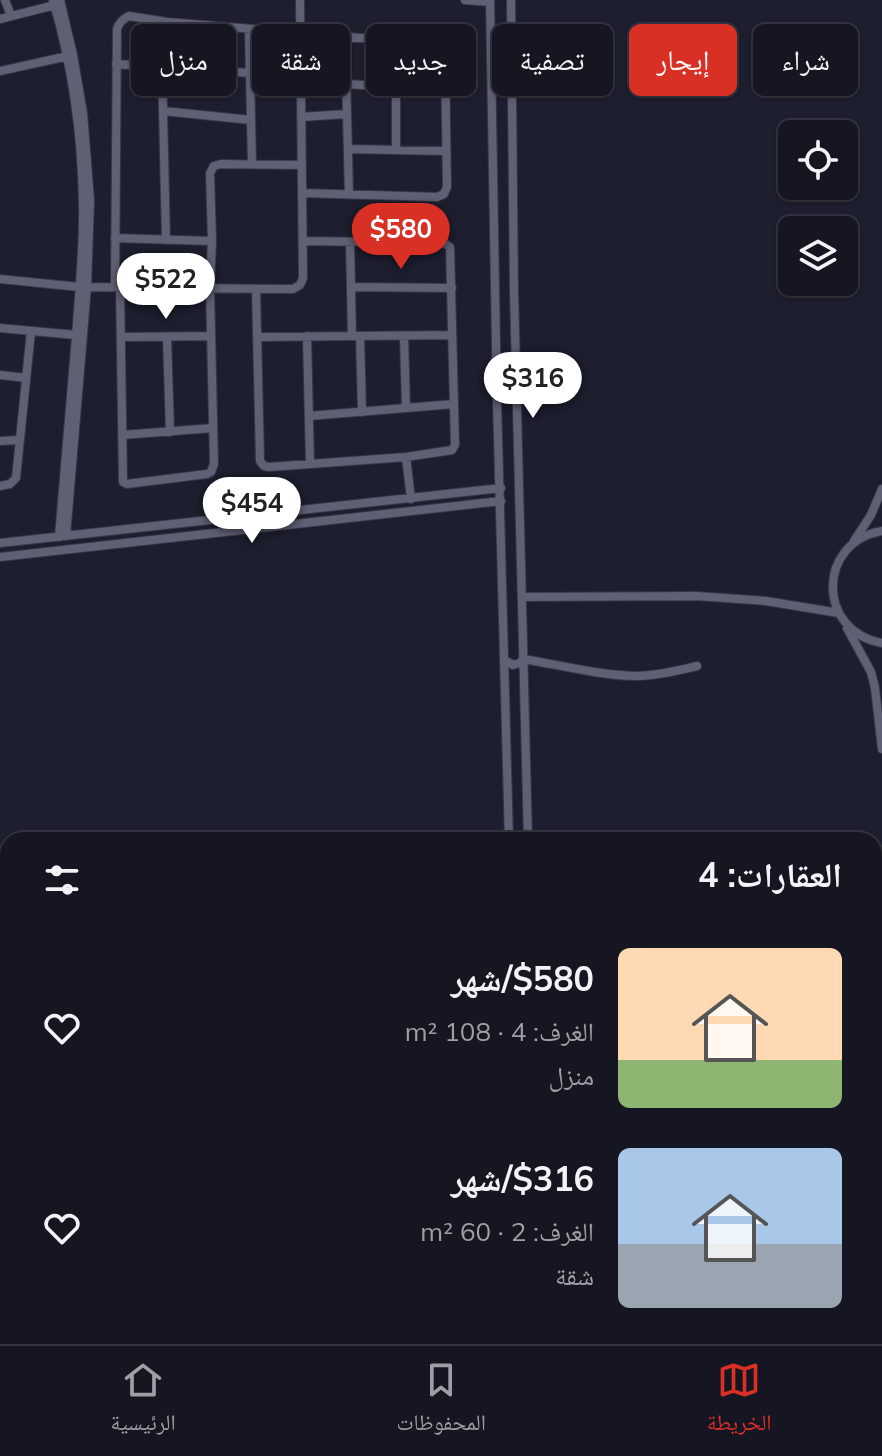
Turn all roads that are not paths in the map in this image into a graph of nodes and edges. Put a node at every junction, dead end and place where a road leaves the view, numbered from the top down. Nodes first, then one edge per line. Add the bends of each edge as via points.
1 (5, 0) edge
2 (300, 0) edge
3 (465, 0) edge
4 (511, 0) edge
5 (490, 1) edge
6 (56, 2) edge
7 (11, 16) junction
8 (0, 19) edge
9 (299, 24) edge
10 (511, 24) edge
11 (490, 27) joint
12 (249, 29) junction
13 (252, 29) edge
14 (69, 56) junction
15 (116, 64) junction
16 (131, 65) edge
17 (0, 71) edge
18 (236, 72) edge
19 (250, 73) junction
20 (163, 96) edge
21 (300, 96) edge
22 (346, 96) edge
23 (396, 96) edge
24 (446, 96) edge
25 (512, 96) edge
26 (163, 111) junction
27 (347, 114) junction
28 (301, 117) junction
29 (251, 120) junction
30 (348, 149) junction
31 (396, 150) junction
32 (446, 151) junction
33 (252, 164) junction
34 (302, 165) junction
35 (302, 193) junction
36 (349, 194) junction
37 (115, 238) junction
38 (166, 240) junction
39 (212, 241) junction
40 (303, 241) junction
41 (350, 242) junction
42 (0, 279) edge
43 (83, 287) junction
44 (118, 287) junction
45 (351, 287) junction
46 (210, 288) junction
47 (452, 288) junction
48 (256, 289) junction
49 (514, 318) junction
50 (496, 319) junction
51 (0, 328) edge
52 (31, 331) junction
53 (76, 335) junction
54 (452, 335) junction
55 (211, 336) junction
56 (307, 336) junction
57 (356, 336) junction
58 (404, 336) junction
59 (121, 337) junction
60 (167, 337) junction
61 (257, 337) junction
62 (0, 375) edge
63 (26, 378) junction
64 (454, 404) junction
65 (406, 408) junction
66 (362, 412) junction
67 (309, 416) junction
68 (213, 428) junction
69 (170, 432) junction
70 (122, 435) junction
71 (19, 440) junction
72 (0, 441) edge
73 (406, 457) junction
74 (310, 464) junction
75 (518, 465) junction
76 (500, 467) junction
77 (0, 486) edge
78 (501, 488) junction
79 (882, 489) edge
80 (411, 499) junction
81 (501, 501) junction
82 (175, 524) junction
83 (882, 531) edge
84 (63, 536) junction
85 (176, 537) junction
86 (0, 543) edge
87 (850, 546) junction
88 (0, 557) edge
89 (522, 597) junction
90 (841, 616) junction
91 (882, 643) edge
92 (505, 659) junction
93 (523, 659) junction
94 (697, 666) dead end
95 (506, 696) junction
96 (524, 696) junction
97 (882, 749) edge
98 (509, 832) edge
99 (528, 832) edge

1 - 7 street
2 - 9 street
3 - 5 street
4 - 10 street
5 - 11 street
6 - 7 street
6 - 14 street
7 - 8 street
11 - 50 street
12 - 13 street
12 - 15 street via 129,16 117,29
12 - 19 street
14 - 17 street
14 - 43 street via 81,158
15 - 16 street
15 - 37 street
18 - 19 street
19 - 29 street
20 - 26 street
21 - 28 street
22 - 27 street
23 - 31 street
24 - 32 street
25 - 49 street
26 - 29 street
26 - 38 street
27 - 28 street
27 - 30 street
28 - 34 street
29 - 33 street
30 - 31 street
30 - 36 street
31 - 32 street
32 - 36 street via 447,187 441,196
33 - 34 street
33 - 39 street via 212,169
34 - 35 street
35 - 36 street
35 - 40 street
37 - 38 street
37 - 44 street
38 - 39 street
39 - 46 street
40 - 41 street
40 - 48 street via 300,285
41 - 45 street
41 - 47 street via 447,245
42 - 43 street
43 - 44 street
43 - 53 street
43 - 84 street
44 - 46 street
44 - 59 street
45 - 47 street
45 - 57 street
46 - 48 street
46 - 55 street
47 - 54 street
48 - 61 street
49 - 50 street
49 - 75 street
50 - 76 street
51 - 52 street
52 - 53 street
52 - 63 street
53 - 84 street
54 - 58 street
54 - 64 street
55 - 60 street
55 - 68 street
56 - 57 street
56 - 61 street
56 - 67 street
57 - 58 street
57 - 66 street
58 - 65 street
59 - 60 street
59 - 70 street
60 - 69 street
61 - 74 street via 260,461 269,467
62 - 63 street
63 - 71 street
64 - 65 street
64 - 73 street via 453,450
65 - 66 street
66 - 67 street
67 - 74 street
68 - 69 street
68 - 70 street via 211,472 127,484
69 - 70 street
71 - 72 street
71 - 77 street via 16,478
73 - 74 street
73 - 80 street
75 - 76 street
75 - 89 street
76 - 78 street
78 - 80 street
78 - 81 street
79 - 87 street
80 - 82 street
81 - 85 street
81 - 92 street
82 - 84 street
82 - 85 street
83 - 87 street
84 - 86 street
85 - 88 street
87 - 90 street via 833,578
89 - 90 street via 696,596 766,601
89 - 93 street
90 - 91 street via 859,635
90 - 97 street via 871,672
92 - 93 street via 510,665
92 - 95 street
93 - 94 street via 624,675
93 - 96 street
95 - 96 street via 514,690
95 - 98 street
96 - 99 street

